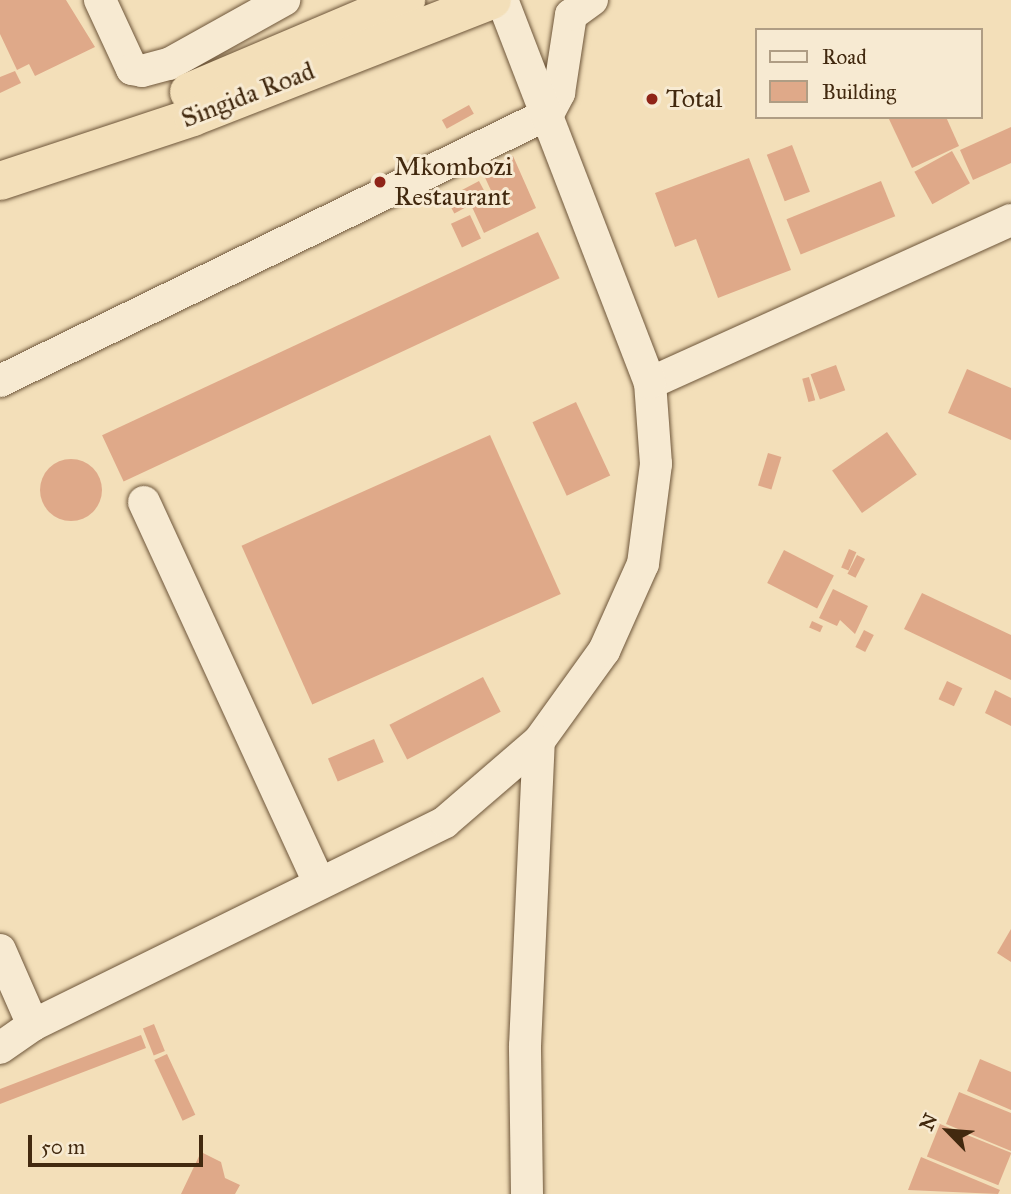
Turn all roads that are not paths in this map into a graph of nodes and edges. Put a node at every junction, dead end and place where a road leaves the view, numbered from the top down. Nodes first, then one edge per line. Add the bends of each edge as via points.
1 (100, 0) edge
2 (284, 0) edge
3 (406, 0) edge
4 (492, 0) edge
5 (502, 0) edge
6 (592, 0) edge
7 (548, 114) junction
8 (1011, 220) edge
9 (0, 381) edge
10 (650, 383) junction
11 (144, 502) dead end
12 (539, 741) junction
13 (319, 883) junction
14 (0, 950) edge
15 (33, 1025) junction
16 (0, 1048) edge
17 (527, 1194) edge

1 - 2 street via 132,69 142,71 169,64
3 - 4 highway, Singida Road via 0,181 193,117
5 - 7 street
6 - 7 street via 571,15 559,93
7 - 9 street
7 - 10 street
8 - 10 street
10 - 12 street via 656,464 643,564 604,650
11 - 13 street
12 - 13 street via 445,821
12 - 17 street via 525,1046
13 - 15 street
14 - 15 street
15 - 16 street

